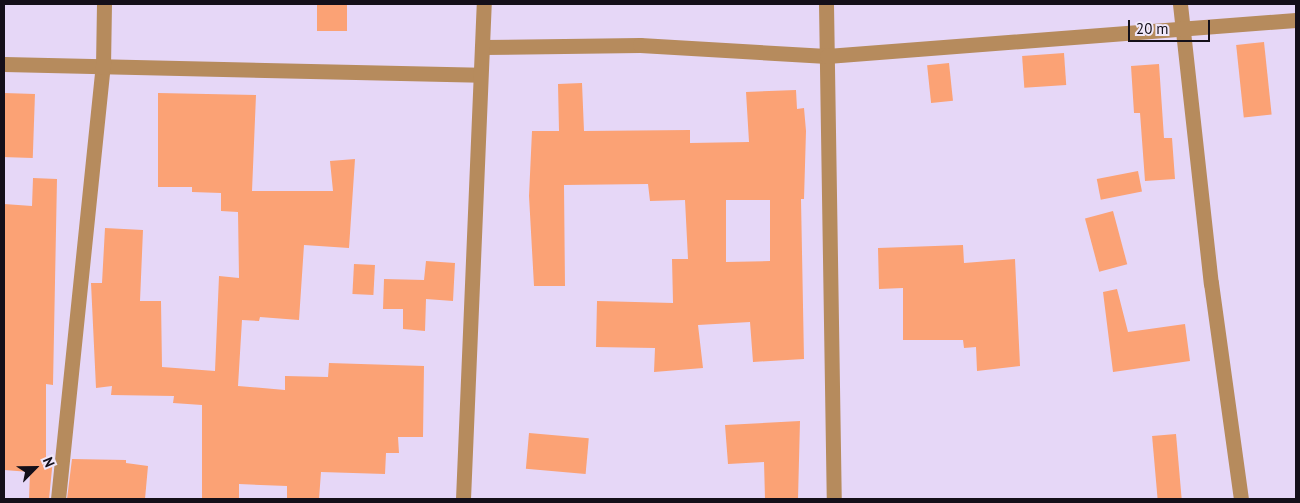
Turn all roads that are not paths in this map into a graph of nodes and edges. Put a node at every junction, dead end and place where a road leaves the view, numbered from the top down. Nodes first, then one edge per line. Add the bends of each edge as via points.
1 (104, 4) edge
2 (484, 4) edge
3 (826, 4) edge
4 (1180, 4) edge
5 (1296, 20) edge
6 (1182, 29) junction
7 (482, 47) junction
8 (827, 56) junction
9 (4, 64) edge
10 (104, 67) junction
11 (480, 76) junction
12 (58, 499) edge
13 (463, 499) edge
14 (834, 499) edge
15 (1241, 499) edge

1 - 10 street
2 - 7 street
3 - 8 street
4 - 6 street
5 - 6 street
6 - 8 street
6 - 15 street via 1211,283
7 - 8 street via 640,45
7 - 11 street
8 - 14 street
9 - 10 street
10 - 11 street
10 - 12 street
11 - 13 street

